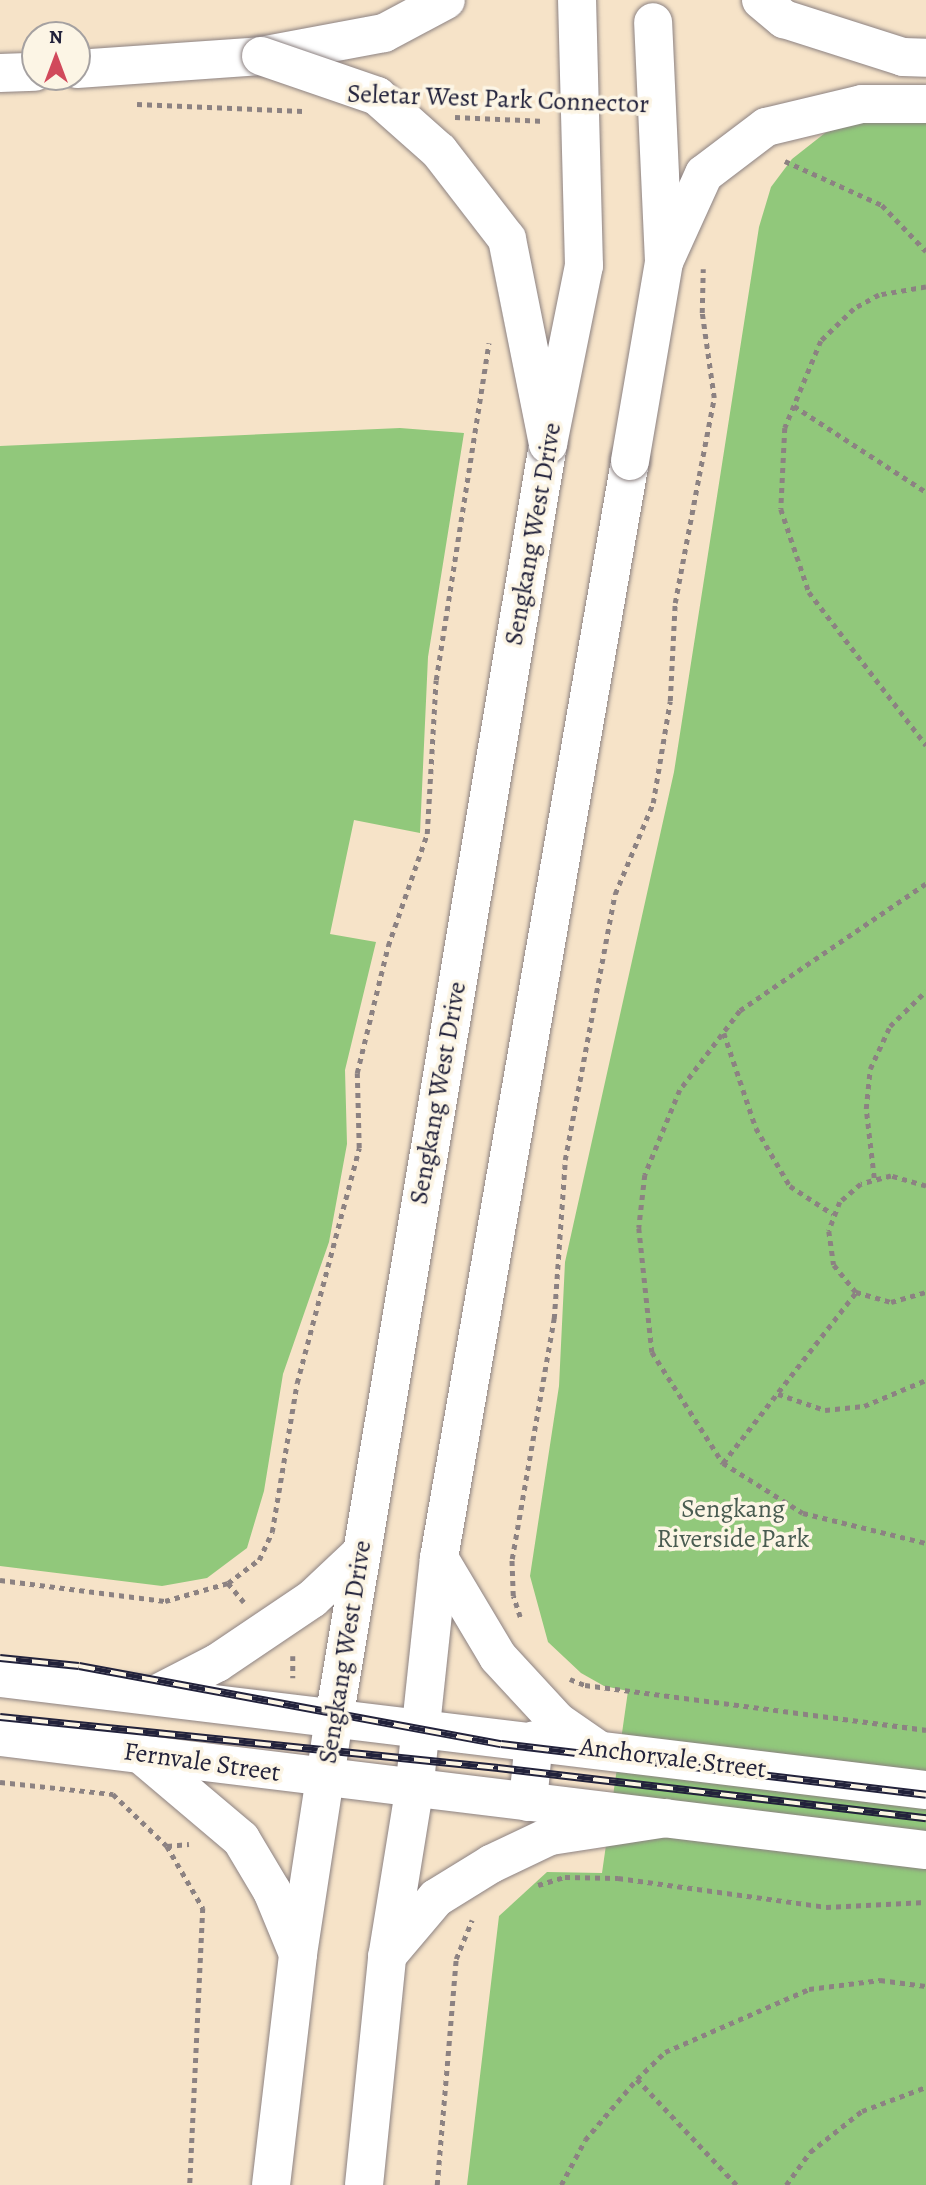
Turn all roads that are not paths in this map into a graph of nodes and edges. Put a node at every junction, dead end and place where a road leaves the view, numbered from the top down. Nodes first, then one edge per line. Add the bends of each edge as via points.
1 (446, 0) edge
2 (577, 0) edge
3 (651, 0) edge
4 (761, 0) edge
5 (261, 56) junction
6 (926, 58) edge
7 (91, 68) edge
8 (926, 104) edge
9 (664, 262) junction
10 (548, 444) junction
11 (361, 1553) junction
12 (439, 1558) junction
13 (0, 1678) edge
14 (153, 1696) junction
15 (334, 1719) junction
16 (420, 1727) junction
17 (0, 1737) edge
18 (534, 1740) junction
19 (596, 1748) junction
20 (138, 1752) junction
21 (326, 1779) junction
22 (926, 1790) edge
23 (414, 1791) junction
24 (528, 1802) junction
25 (666, 1818) junction
26 (926, 1850) edge
27 (298, 1954) junction
28 (387, 1958) junction
29 (271, 2185) edge
30 (364, 2185) edge

1 - 5 main road via 384,33
2 - 10 main road, Sengkang West Drive, bridge via 584,266
3 - 9 main road, bridge
4 - 6 main road via 784,19 903,57
5 - 7 main road
5 - 10 main road, bridge via 377,96 439,151 507,239
8 - 9 main road, bridge via 862,104 766,127 704,174
9 - 12 main road, bridge
10 - 11 main road, Sengkang West Drive
11 - 14 main road via 312,1599 217,1663
11 - 15 main road, Sengkang West Drive
12 - 16 main road
12 - 19 main road via 498,1657 557,1721
13 - 14 main road
14 - 15 main road
15 - 16 main road
15 - 21 main road, Sengkang West Drive
16 - 18 main road, Anchorvale Street
16 - 23 main road
17 - 20 main road, Fernvale Street
18 - 19 main road, Anchorvale Street
18 - 24 main road
19 - 22 main road, Anchorvale Street
20 - 21 main road, Fernvale Street
20 - 27 main road via 241,1839 272,1891
21 - 23 main road, Fernvale Street
21 - 27 main road, Sengkang West Drive
23 - 24 main road, Fernvale Street
23 - 28 main road
24 - 25 main road
25 - 26 main road
25 - 28 main road via 550,1836 491,1864 436,1898
27 - 29 main road, Sengkang West Drive
28 - 30 main road

